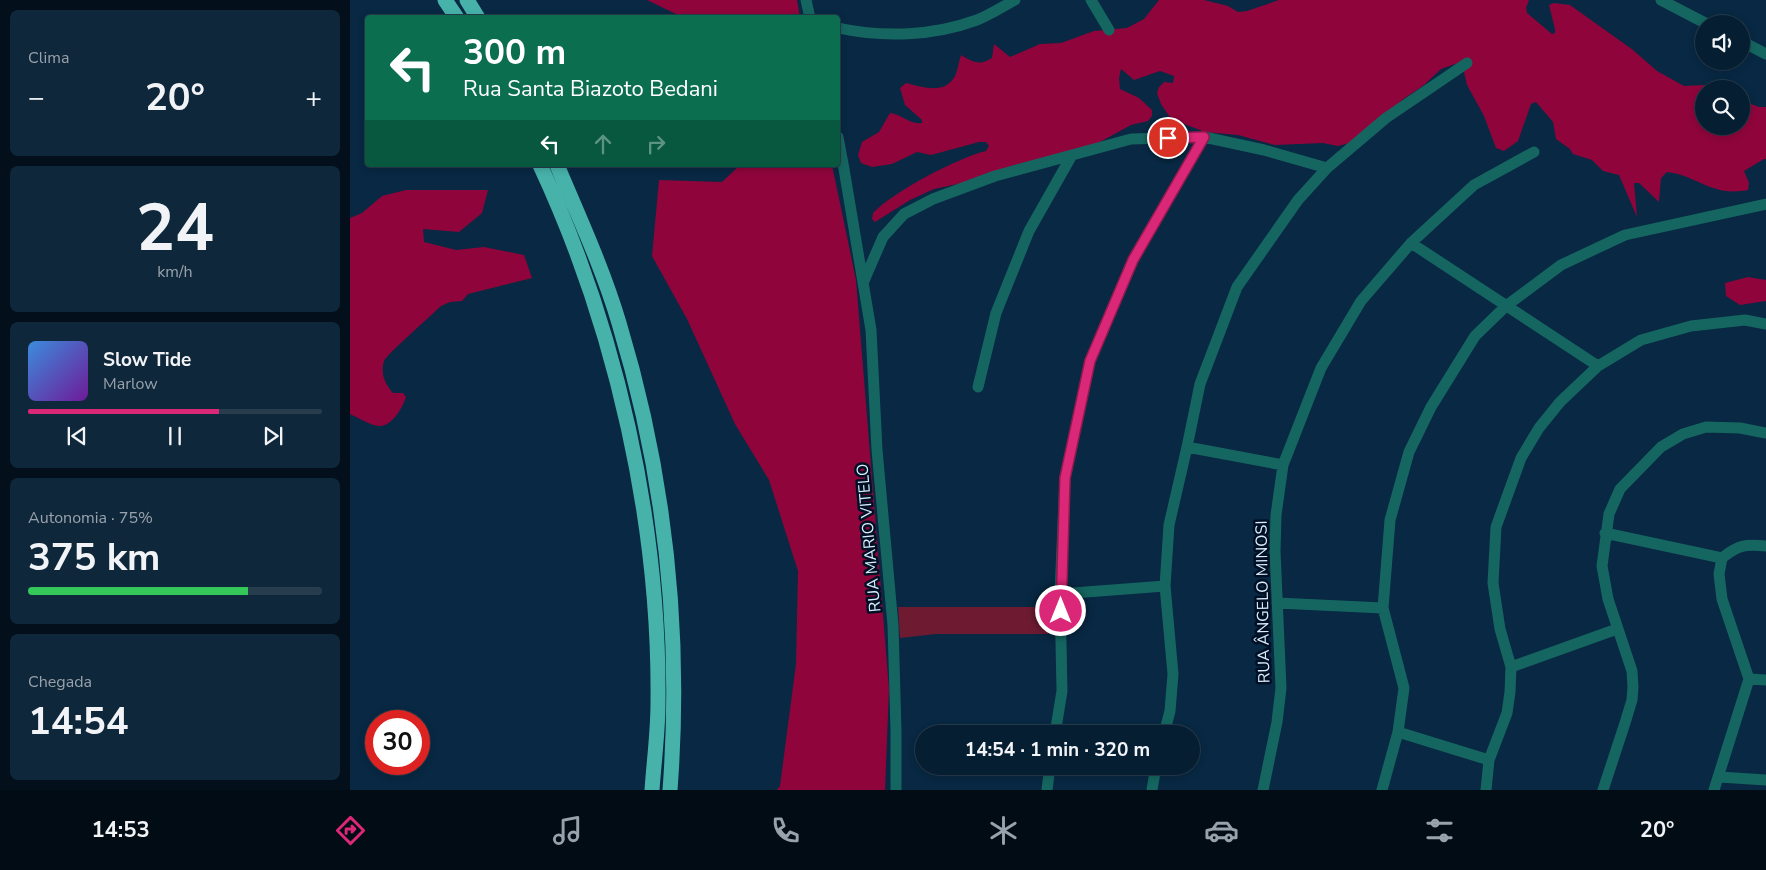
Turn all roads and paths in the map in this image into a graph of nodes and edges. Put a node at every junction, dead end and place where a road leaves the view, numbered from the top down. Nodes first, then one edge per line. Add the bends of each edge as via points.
1 (445, 0) edge
2 (467, 0) edge
3 (806, 0) edge
4 (1014, 0) edge
5 (1091, 0) edge
6 (1661, 0) edge
7 (455, 15) edge
8 (476, 15) edge
9 (809, 15) edge
10 (1695, 18) edge
11 (840, 28) edge
12 (1108, 30) dead end
13 (1750, 46) edge
14 (1766, 54) edge
15 (1467, 63) dead end
16 (1204, 137) junction
17 (840, 147) edge
18 (1534, 152) dead end
19 (1072, 155) junction
20 (541, 167) edge
21 (558, 167) edge
22 (1327, 168) junction
23 (1766, 204) edge
24 (1411, 243) junction
25 (863, 284) junction
26 (1506, 306) junction
27 (1766, 324) edge
28 (1598, 366) junction
29 (978, 387) dead end
30 (1766, 433) edge
31 (1187, 448) junction
32 (1283, 465) junction
33 (1605, 533) junction
34 (1766, 546) edge
35 (1722, 558) junction
36 (1165, 586) junction
37 (1060, 594) junction
38 (1276, 603) junction
39 (1383, 608) junction
40 (1617, 629) junction
41 (1512, 667) junction
42 (1749, 679) junction
43 (1766, 680) edge
44 (1056, 725) edge
45 (1166, 725) edge
46 (1398, 732) junction
47 (1490, 760) junction
48 (1049, 775) edge
49 (1154, 775) edge
50 (1719, 777) junction
51 (1766, 780) edge
52 (652, 790) edge
53 (670, 790) edge
54 (896, 790) edge
55 (1047, 790) edge
56 (1152, 790) edge
57 (1263, 790) edge
58 (1382, 790) edge
59 (1486, 790) edge
60 (1603, 790) edge
61 (1714, 790) edge

1 - 7 highway
2 - 8 highway
3 - 9 street
4 - 11 street via 979,19 944,30 863,34
5 - 12 street
6 - 10 street
13 - 14 street
15 - 22 street via 1386,118
16 - 19 street via 1131,140
16 - 22 street
16 - 37 street via 1133,260 1090,361 1065,478
17 - 25 street, RUA MARIO VITELO
18 - 24 street, RUA ÂNGELO MINOSI via 1474,185
19 - 25 street via 995,176 933,199 904,214 883,237
19 - 29 street via 1029,231 996,313
20 - 52 highway via 576,251 605,336 642,493 656,629 658,704
21 - 53 highway via 593,249 619,322 657,481 667,548 673,628
22 - 31 street via 1298,200 1237,287 1200,384
23 - 26 street via 1625,235 1560,265
24 - 26 street
24 - 32 street, RUA ÂNGELO MINOSI via 1361,301 1321,368
25 - 54 street, RUA MARIO VITELO via 871,330 877,450 893,625
26 - 28 street
26 - 39 street via 1475,336 1431,407 1409,452 1390,520
27 - 28 street via 1745,320 1691,326 1641,340
28 - 41 street via 1560,402 1539,428 1521,458 1496,527 1493,583 1500,629
30 - 33 street via 1706,427 1682,434 1661,446 1620,489
31 - 32 street
31 - 36 street via 1169,525
32 - 38 street, RUA ÂNGELO MINOSI via 1276,515
33 - 35 street
33 - 40 street via 1602,566
34 - 35 street via 1746,544
35 - 42 street via 1719,574 1722,599
36 - 37 street
36 - 45 street via 1173,674
37 - 44 street via 1062,691
38 - 39 street
38 - 57 street, RUA ÂNGELO MINOSI via 1281,688
39 - 46 street via 1404,688
40 - 41 street
40 - 60 street via 1632,671 1632,700
41 - 47 street via 1507,713
42 - 43 street
42 - 50 street
46 - 47 street
46 - 58 street
47 - 59 street
48 - 55 street
49 - 56 street
50 - 51 street
50 - 61 street

